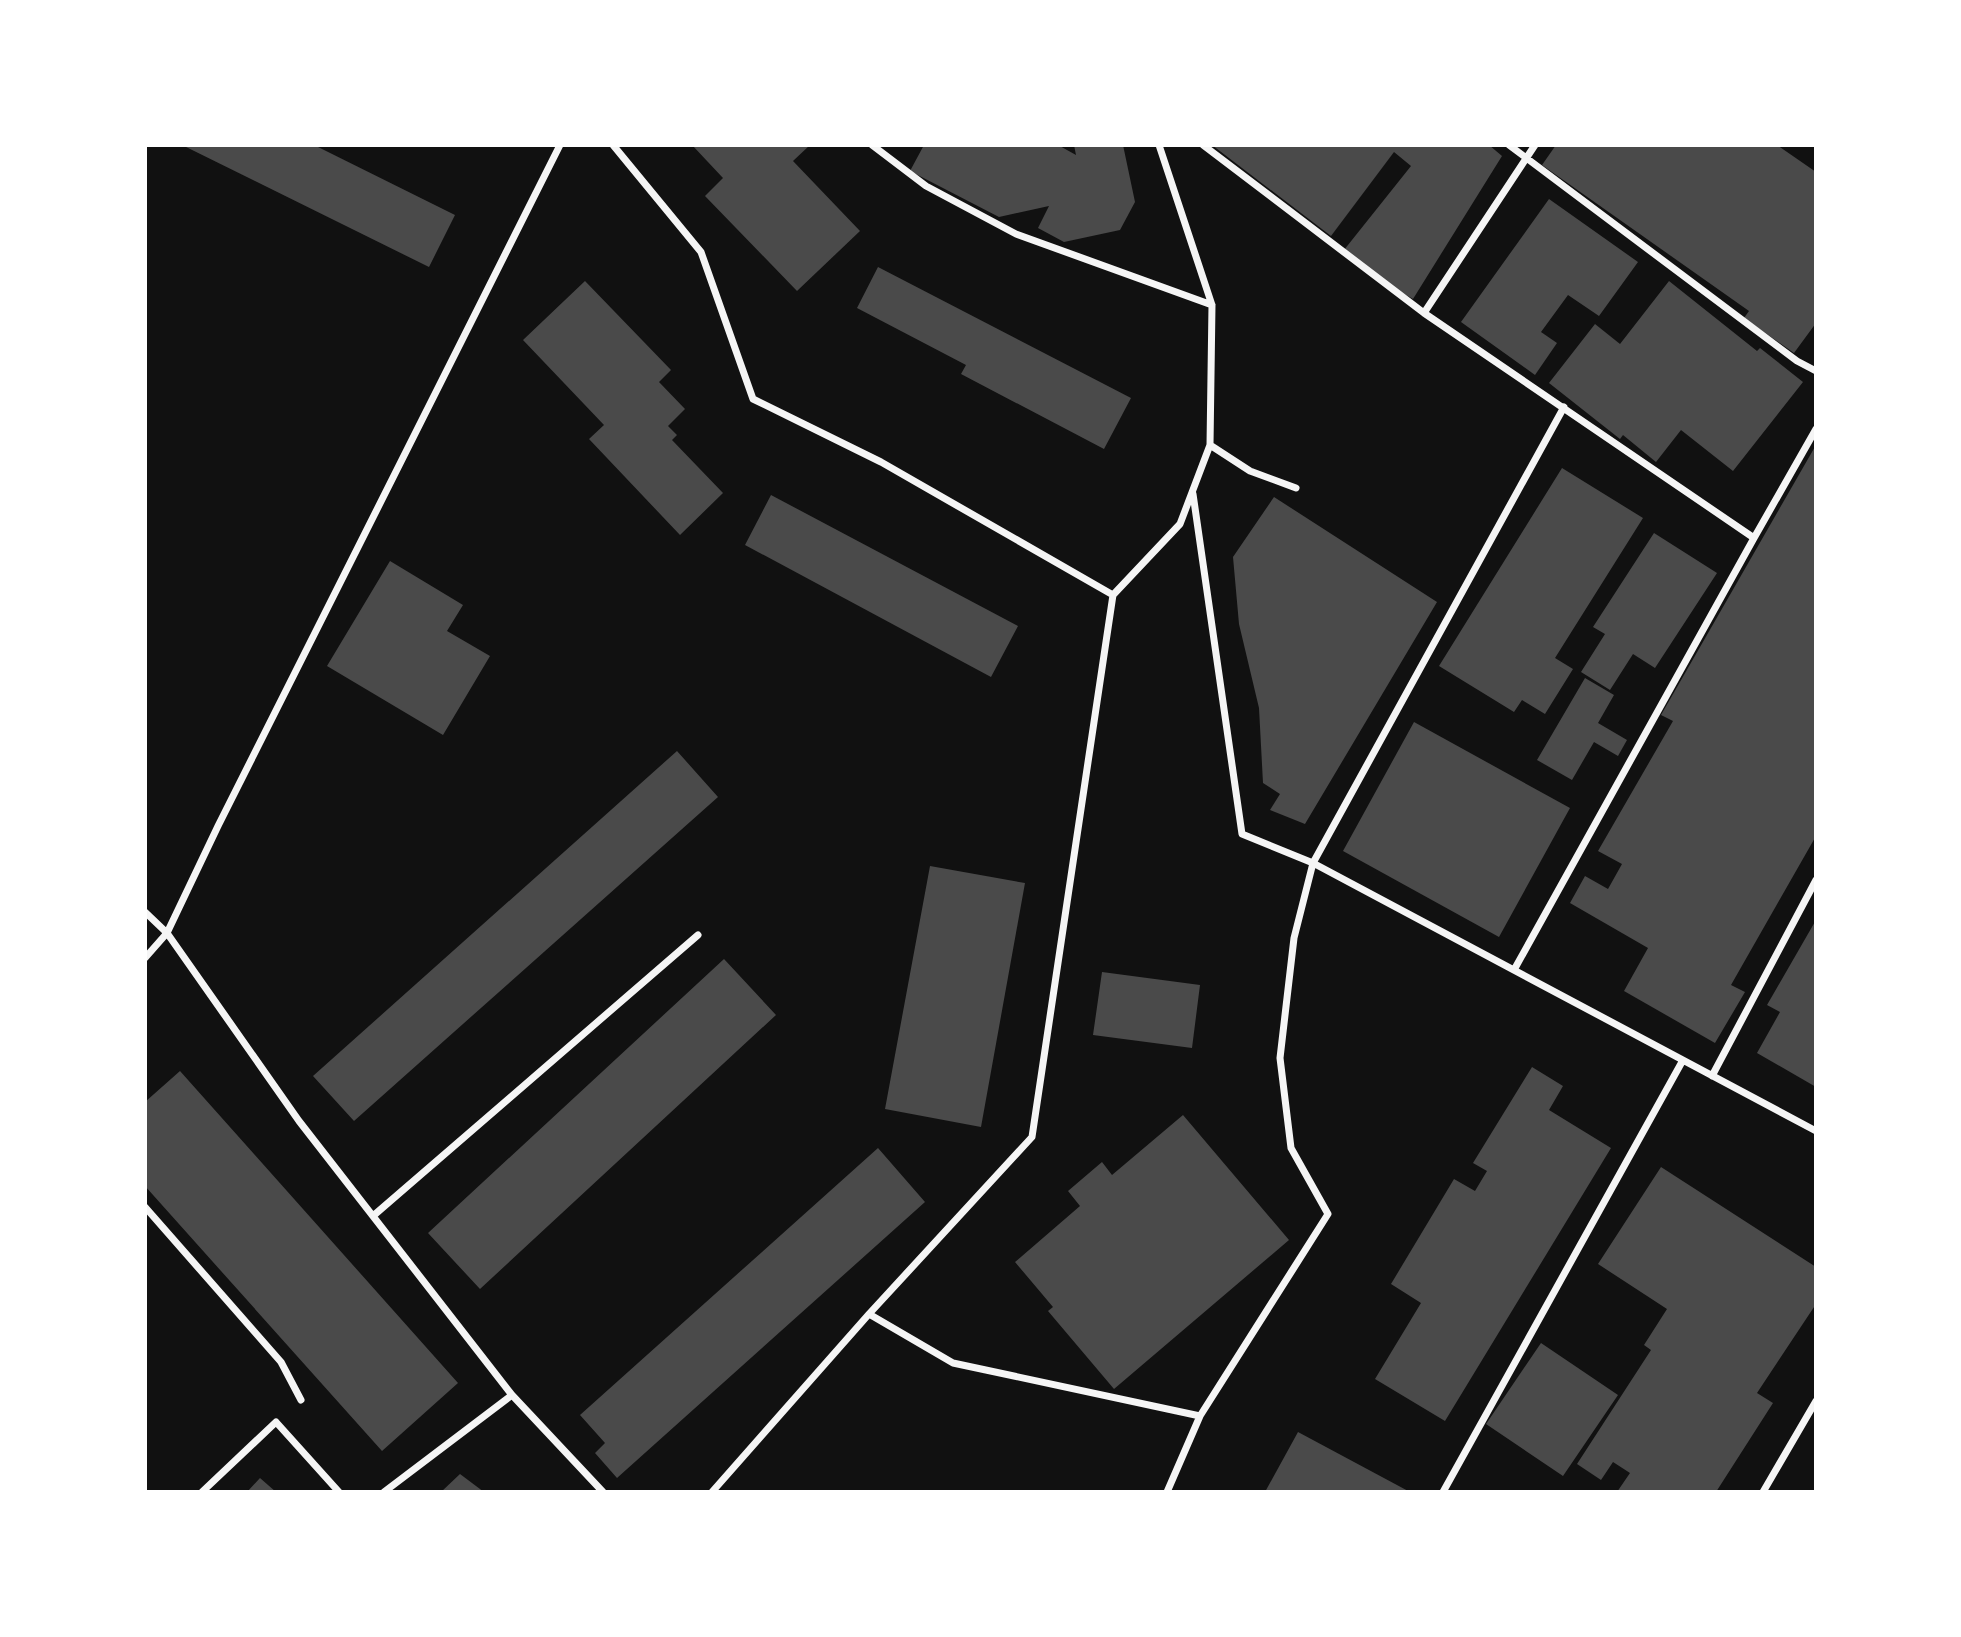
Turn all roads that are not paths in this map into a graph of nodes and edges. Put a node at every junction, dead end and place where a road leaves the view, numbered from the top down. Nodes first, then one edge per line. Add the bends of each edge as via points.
1 (560, 145) edge
2 (613, 145) edge
3 (872, 145) edge
4 (1159, 145) edge
5 (1203, 145) edge
6 (1509, 145) edge
7 (1535, 145) edge
8 (1527, 160) junction
9 (1212, 305) junction
10 (1424, 313) junction
11 (1816, 371) edge
12 (1564, 407) junction
13 (1816, 429) edge
14 (1210, 445) junction
15 (1296, 488) dead end
16 (1192, 491) junction
17 (1754, 538) junction
18 (1113, 595) junction
19 (1313, 863) junction
20 (1816, 880) edge
21 (145, 912) edge
22 (167, 933) junction
23 (698, 935) dead end
24 (145, 958) edge
25 (1514, 970) junction
26 (1684, 1060) junction
27 (1712, 1076) junction
28 (1816, 1131) edge
29 (145, 1207) edge
30 (373, 1216) junction
31 (869, 1314) junction
32 (512, 1395) junction
33 (301, 1400) dead end
34 (1816, 1401) edge
35 (1200, 1416) junction
36 (202, 1492) edge
37 (339, 1492) edge
38 (384, 1492) edge
39 (603, 1492) edge
40 (712, 1492) edge
41 (1167, 1492) edge
42 (1443, 1492) edge
43 (1763, 1492) edge

1 - 22 street
2 - 18 street via 701,252 753,399 881,462
3 - 9 street via 926,186 1016,234
4 - 9 street
5 - 10 street
6 - 8 street
7 - 8 street
8 - 10 street
8 - 11 street
9 - 14 street
10 - 12 street
12 - 17 street
12 - 19 street
13 - 17 street
14 - 15 street via 1250,471
14 - 16 street
16 - 18 street via 1180,524
16 - 19 street via 1242,834
17 - 25 street
18 - 31 street via 1032,1137
19 - 25 street
19 - 35 street via 1294,938 1280,1058 1291,1148 1328,1214
20 - 27 street
21 - 22 street
22 - 24 street
22 - 30 street via 299,1121
23 - 30 street
25 - 26 street
26 - 27 street
26 - 42 street
27 - 28 street
29 - 33 street via 281,1362
30 - 32 street
31 - 35 street via 953,1363
31 - 40 street
32 - 38 street
32 - 39 street
34 - 43 street
35 - 41 street
36 - 37 street via 276,1422

